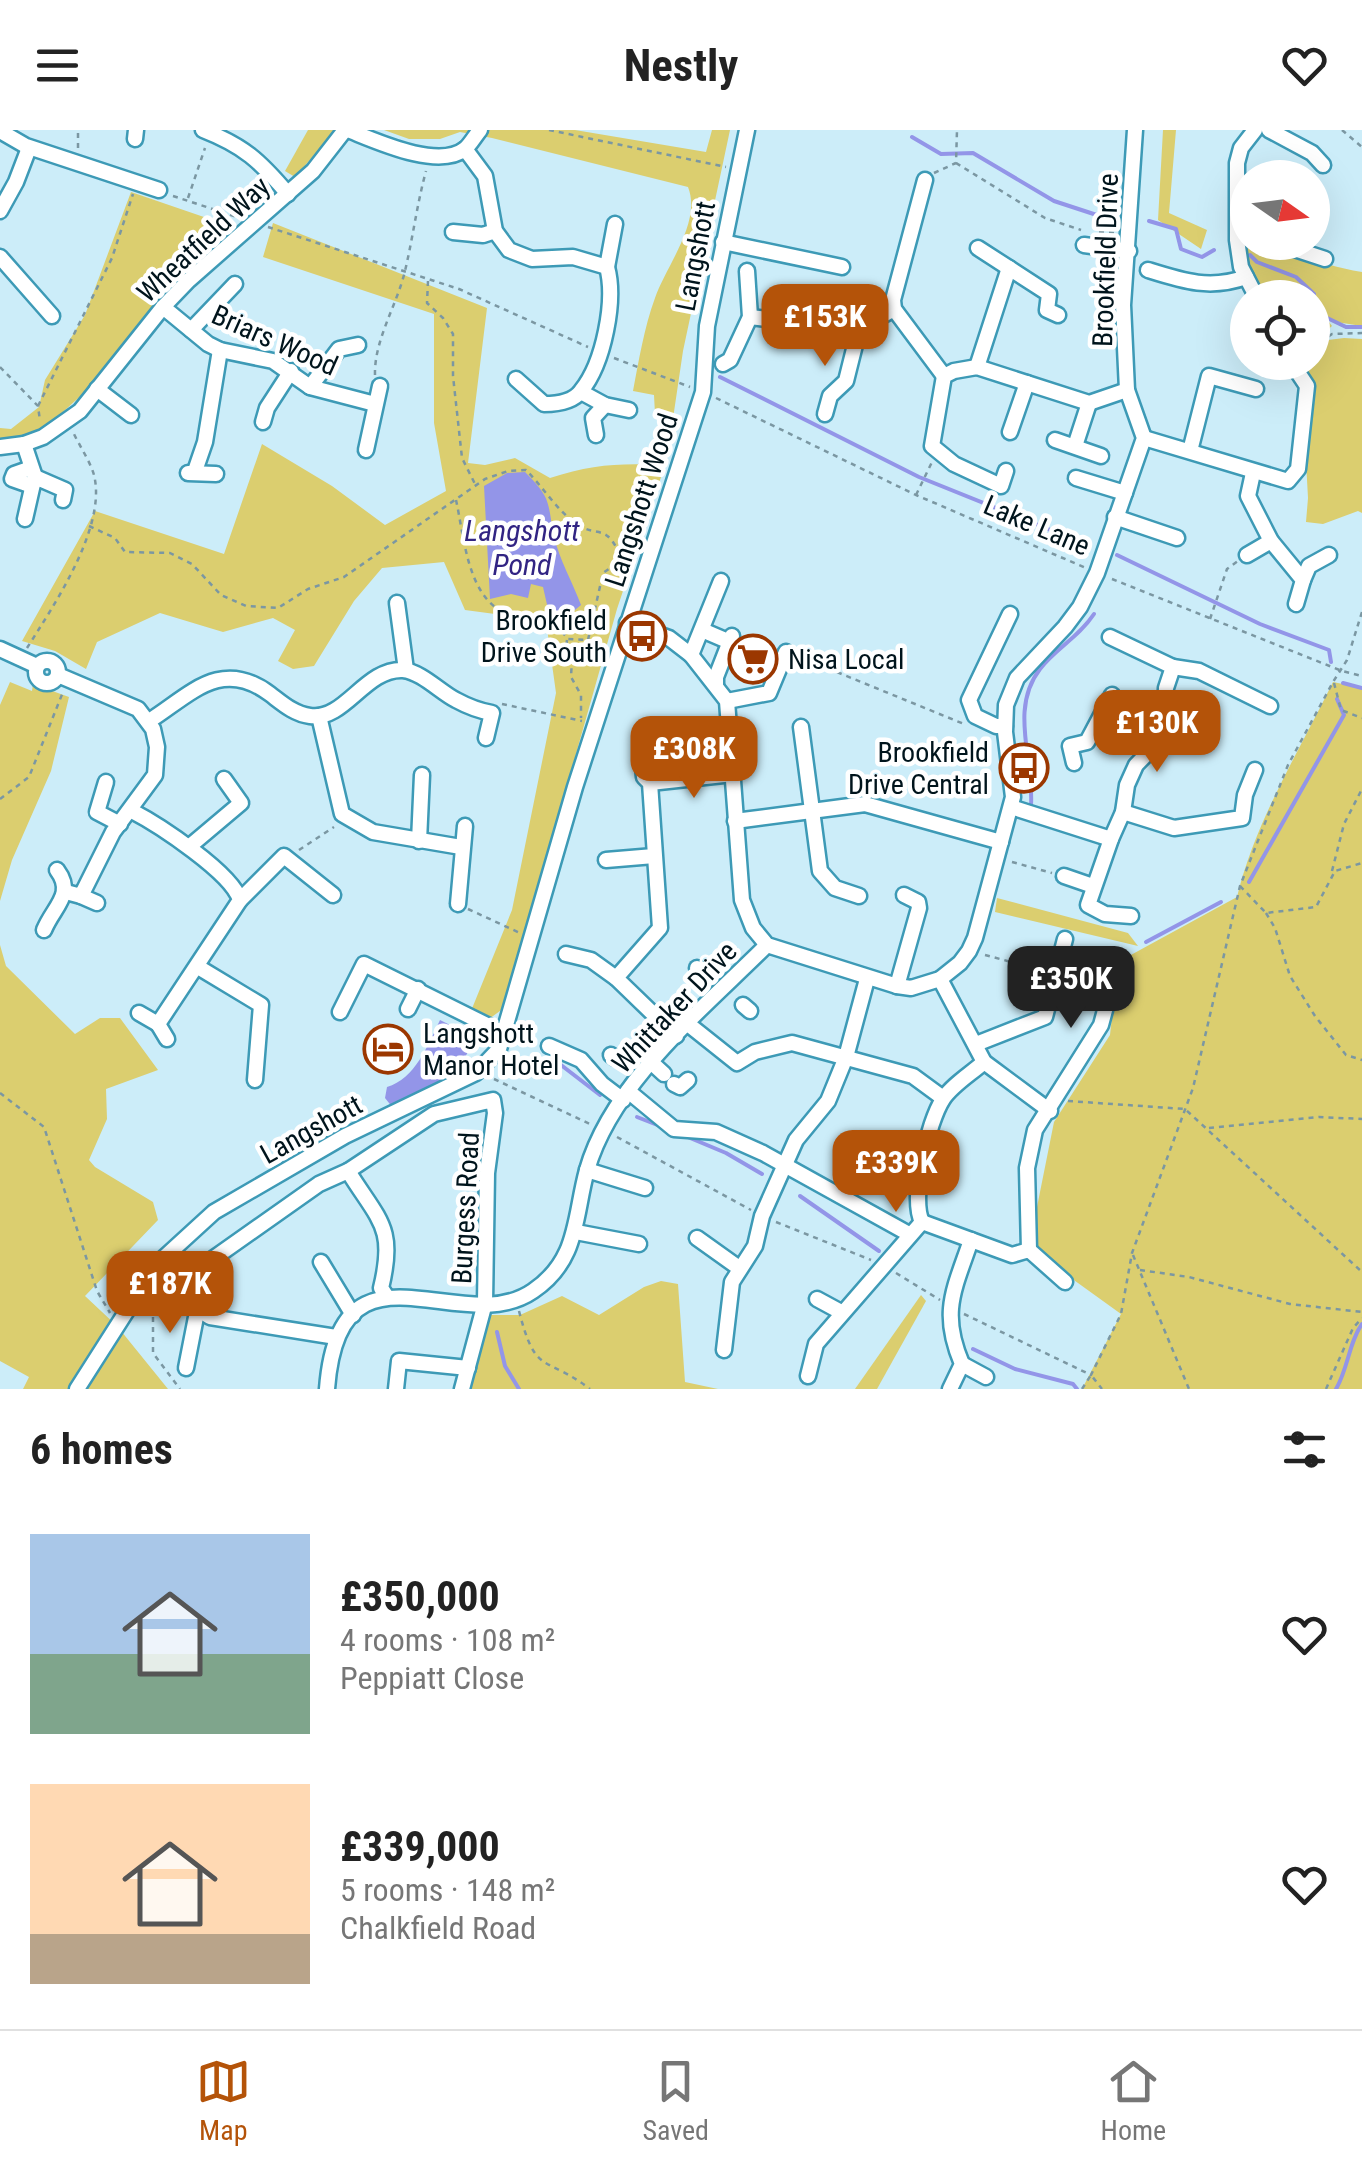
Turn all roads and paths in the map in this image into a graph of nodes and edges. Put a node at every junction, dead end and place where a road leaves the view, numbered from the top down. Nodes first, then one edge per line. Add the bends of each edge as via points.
1 (78, 130) edge
2 (346, 130) edge
3 (480, 130) edge
4 (549, 130) edge
5 (746, 130) edge
6 (957, 130) edge
7 (1135, 130) edge
8 (1256, 130) edge
9 (1269, 130) edge
10 (1342, 130) edge
11 (206, 131) edge
12 (0, 132) edge
13 (1362, 147) edge
14 (29, 148) junction
15 (465, 150) junction
16 (430, 156) junction
17 (956, 160) junction
18 (1237, 160) edge
19 (1318, 160) edge
20 (78, 162) junction
21 (737, 169) junction
22 (924, 180) joint
23 (137, 183) junction
24 (158, 190) joint
25 (288, 194) junction
26 (187, 201) junction
27 (0, 211) edge
28 (256, 224) junction
29 (615, 224) dead end
30 (495, 231) junction
31 (453, 232) dead end
32 (1130, 233) junction
33 (723, 242) junction
34 (1084, 246) dead end
35 (978, 248) dead end
36 (1129, 252) junction
37 (0, 257) edge
38 (1241, 260) edge
39 (608, 266) junction
40 (842, 267) dead end
41 (1009, 268) junction
42 (1148, 270) dead end
43 (747, 271) dead end
44 (405, 272) junction
45 (1246, 277) junction
46 (428, 280) junction
47 (1247, 280) edge
48 (236, 284) dead end
49 (163, 306) junction
50 (894, 309) junction
51 (1058, 315) dead end
52 (52, 316) dead end
53 (750, 317) junction
54 (859, 329) junction
55 (191, 330) junction
56 (1362, 333) edge
57 (1330, 335) edge
58 (358, 345) dead end
59 (220, 350) junction
60 (601, 353) junction
61 (723, 364) dead end
62 (0, 366) edge
63 (977, 367) junction
64 (291, 372) junction
65 (944, 376) junction
66 (516, 379) dead end
67 (1303, 380) edge
68 (1026, 383) junction
69 (380, 386) joint
70 (310, 387) junction
71 (97, 389) junction
72 (1256, 389) dead end
73 (1128, 390) junction
74 (581, 392) junction
75 (703, 392) junction
76 (1089, 403) junction
77 (375, 404) junction
78 (605, 404) junction
79 (38, 406) junction
80 (629, 410) dead end
81 (824, 414) dead end
82 (131, 415) dead end
83 (68, 422) junction
84 (263, 422) dead end
85 (1010, 432) dead end
86 (596, 435) dead end
87 (43, 437) junction
88 (1144, 438) junction
89 (1056, 440) dead end
90 (24, 444) junction
91 (1075, 446) junction
92 (0, 447) edge
93 (366, 450) dead end
94 (1190, 451) junction
95 (933, 452) junction
96 (1101, 456) dead end
97 (1006, 471) dead end
98 (1253, 473) junction
99 (216, 474) dead end
100 (33, 476) junction
101 (7, 477) edge
102 (1076, 478) dead end
103 (475, 485) junction
104 (1124, 493) junction
105 (916, 495) junction
106 (456, 498) junction
107 (63, 500) dead end
108 (1115, 516) junction
109 (25, 519) dead end
110 (89, 526) junction
111 (1177, 538) dead end
112 (1271, 540) junction
113 (1247, 555) joint
114 (1329, 555) dead end
115 (622, 560) junction
116 (644, 568) junction
117 (1097, 573) junction
118 (1303, 580) junction
119 (721, 581) dead end
120 (397, 603) dead end
121 (1296, 604) dead end
122 (1362, 612) edge
123 (1010, 614) dead end
124 (1210, 619) junction
125 (627, 623) junction
126 (702, 630) junction
127 (1110, 637) dead end
128 (568, 639) junction
129 (0, 650) edge
130 (786, 652) joint
131 (692, 655) junction
132 (21, 658) junction
133 (1174, 667) junction
134 (406, 670) junction
135 (1342, 671) junction
136 (1362, 676) edge
137 (63, 678) junction
138 (1333, 682) junction
139 (716, 685) junction
140 (1112, 695) dead end
141 (727, 701) junction
142 (1270, 706) dead end
143 (492, 713) junction
144 (319, 716) junction
145 (1362, 718) edge
146 (148, 721) junction
147 (588, 722) junction
148 (802, 726) dead end
149 (970, 726) dead end
150 (1005, 726) junction
151 (1095, 728) junction
152 (486, 738) dead end
153 (641, 746) dead end
154 (1149, 751) junction
155 (1074, 763) dead end
156 (1255, 770) dead end
157 (733, 774) junction
158 (422, 775) dead end
159 (224, 779) dead end
160 (106, 782) dead end
161 (650, 783) junction
162 (1362, 788) edge
163 (0, 799) edge
164 (1010, 807) junction
165 (132, 810) junction
166 (811, 810) junction
167 (1123, 812) junction
168 (348, 818) junction
169 (736, 821) junction
170 (120, 824) junction
171 (465, 826) dead end
172 (1174, 828) junction
173 (1111, 839) junction
174 (419, 841) junction
175 (1002, 842) junction
176 (1174, 845) dead end
177 (190, 846) junction
178 (461, 847) junction
179 (654, 856) junction
180 (286, 858) junction
181 (997, 858) junction
182 (606, 860) dead end
183 (1362, 863) edge
184 (57, 870) dead end
185 (1064, 876) joint
186 (1330, 880) junction
187 (1093, 886) junction
188 (1240, 886) junction
189 (73, 894) junction
190 (238, 894) junction
191 (333, 895) dead end
192 (904, 895) dead end
193 (859, 896) dead end
194 (97, 903) dead end
195 (458, 904) joint
196 (1266, 913) junction
197 (1131, 916) dead end
198 (44, 930) dead end
199 (531, 938) junction
200 (1065, 939) dead end
201 (767, 945) junction
202 (969, 951) junction
203 (566, 954) dead end
204 (1118, 962) dead end
205 (198, 967) junction
206 (1056, 974) junction
207 (616, 978) junction
208 (867, 978) junction
209 (940, 978) junction
210 (897, 986) junction
211 (418, 989) junction
212 (408, 1008) dead end
213 (340, 1012) dead end
214 (140, 1014) dead end
215 (158, 1024) junction
216 (688, 1024) junction
217 (505, 1034) junction
218 (676, 1036) junction
219 (166, 1038) dead end
220 (976, 1044) junction
221 (549, 1046) dead end
222 (846, 1057) junction
223 (493, 1058) junction
224 (1362, 1060) edge
225 (984, 1062) junction
226 (652, 1063) junction
227 (494, 1078) junction
228 (675, 1079) dead end
229 (255, 1080) dead end
230 (0, 1093) edge
231 (625, 1096) junction
232 (944, 1098) junction
233 (493, 1100) junction
234 (1053, 1105) junction
235 (1185, 1110) junction
236 (1362, 1118) edge
237 (1205, 1128) junction
238 (603, 1130) junction
239 (784, 1166) junction
240 (587, 1170) junction
241 (348, 1171) junction
242 (645, 1188) dead end
243 (762, 1216) junction
244 (922, 1222) junction
245 (576, 1232) junction
246 (909, 1234) junction
247 (697, 1238) dead end
248 (972, 1240) junction
249 (638, 1244) dead end
250 (1030, 1250) junction
251 (1132, 1253) junction
252 (321, 1262) dead end
253 (883, 1265) junction
254 (739, 1268) junction
255 (1140, 1270) junction
256 (1362, 1272) edge
257 (1065, 1282) dead end
258 (152, 1295) joint
259 (387, 1296) junction
260 (817, 1299) dead end
261 (516, 1300) junction
262 (485, 1303) junction
263 (948, 1305) junction
264 (193, 1306) junction
265 (841, 1312) junction
266 (353, 1315) junction
267 (1362, 1315) edge
268 (117, 1326) junction
269 (336, 1338) junction
270 (724, 1350) dead end
271 (962, 1364) junction
272 (186, 1368) dead end
273 (468, 1368) junction
274 (808, 1376) dead end
275 (1091, 1376) junction
276 (986, 1377) dead end
277 (1084, 1388) edge
278 (77, 1389) edge
279 (180, 1389) edge
280 (327, 1389) edge
281 (396, 1389) edge
282 (462, 1389) edge
283 (590, 1389) edge
284 (950, 1389) edge
285 (1102, 1389) edge
286 (1189, 1389) edge
287 (1326, 1389) edge

1 - 20 path
2 - 16 street
2 - 25 street, Wheatfield Way
3 - 15 street
4 - 21 path
5 - 21 street, Langshott
6 - 17 path
7 - 32 street, Brookfield Drive
8 - 18 street
9 - 19 street
10 - 13 path
11 - 25 street via 234,142
11 - 26 path
12 - 14 street
14 - 20 street
14 - 27 street
15 - 16 street
15 - 30 street via 485,176
16 - 44 path
17 - 22 path
17 - 32 path via 1045,218 1088,232
20 - 23 street
21 - 33 street, Langshott
22 - 50 street via 904,237
23 - 24 street
23 - 79 path via 112,258
24 - 26 path, Lake Lane
25 - 28 street, Wheatfield Way
26 - 28 path, Lake Lane
28 - 44 path, Lake Lane
28 - 49 street, Wheatfield Way
29 - 39 street
30 - 31 street
30 - 39 street via 509,250 532,259 573,257
32 - 36 street, Brookfield Drive
33 - 40 street
33 - 75 street, Langshott via 706,326
34 - 36 street
35 - 41 street
36 - 73 street, Brookfield Drive via 1123,305
37 - 52 street
38 - 45 street
39 - 60 street via 612,286
41 - 51 street via 1049,294 1047,310
41 - 63 street
42 - 45 street via 1198,285
43 - 53 street
44 - 46 path, Lake Lane
44 - 69 path via 374,372
45 - 47 street
46 - 60 path, Lake Lane
46 - 103 path via 426,303 452,334 462,458
48 - 55 street
49 - 55 street, Briars Wood
49 - 71 street, Wheatfield Way
50 - 54 street
50 - 65 street
53 - 54 street via 802,314
53 - 61 street
54 - 81 street via 846,382 830,396
55 - 59 street, Briars Wood
56 - 57 path
58 - 70 street via 334,354
59 - 64 street, Briars Wood via 273,360
59 - 99 street via 205,442 191,472
60 - 74 street
60 - 75 path, Lake Lane
62 - 79 path
63 - 65 street
63 - 68 street
64 - 70 street, Briars Wood
64 - 84 street
65 - 95 street
66 - 74 street via 544,404
67 - 98 street via 1298,469 1288,481
68 - 76 street
68 - 85 street
69 - 77 street
70 - 77 street, Briars Wood
71 - 82 street
71 - 83 street, Wheatfield Way
72 - 94 street via 1209,376
73 - 76 street
73 - 88 street, Brookfield Drive
74 - 78 street
75 - 105 path, Lake Lane
75 - 116 street, Langshott Wood
76 - 91 street
77 - 93 street
78 - 80 street
78 - 86 street via 593,418
79 - 87 path
83 - 87 street, Wheatfield Way
83 - 110 path via 94,475
87 - 90 street, Wheatfield Way
88 - 94 street
88 - 104 street
89 - 91 street
90 - 92 street, Wheatfield Way
90 - 100 street
91 - 96 street
94 - 98 street
95 - 97 street via 1001,486
95 - 105 path
98 - 112 street via 1248,496
100 - 101 street
100 - 107 street via 65,490
100 - 109 street
102 - 104 street
103 - 106 path
103 - 115 path via 526,470 577,525 614,541
104 - 108 street
105 - 117 path, Lake Lane
106 - 110 path via 344,577 278,608 246,606 222,595 192,564 170,553 125,552
106 - 128 path via 472,569 488,602 507,613 554,622
108 - 111 street
108 - 117 street
110 - 132 path via 72,572
112 - 113 street
112 - 118 street
113 - 124 path via 1227,569
114 - 118 street via 1309,566
115 - 116 path
115 - 128 path via 603,574 588,640
116 - 125 street, Langshott Wood
117 - 124 path, Lake Lane
117 - 150 street via 1065,628 1017,678
118 - 121 street
119 - 126 street
120 - 134 street
122 - 135 path
123 - 150 street via 969,700 975,716
124 - 135 path, Lake Lane
125 - 131 street via 669,638
125 - 147 street
126 - 131 street
126 - 139 street via 731,639
127 - 133 street
128 - 147 path via 571,677
129 - 132 street
130 - 141 street via 770,693
130 - 149 path
131 - 139 street
132 - 137 street via 37,666 52,661
133 - 142 street via 1199,671
133 - 154 street via 1164,736
134 - 143 street
134 - 144 street via 382,673
135 - 136 path, Lake Lane
135 - 138 path
137 - 146 street via 138,709
137 - 163 path via 29,776
138 - 145 path via 1342,710
138 - 188 path via 1288,765
139 - 141 street
140 - 151 street
141 - 157 street
143 - 147 path via 496,703
143 - 152 street
144 - 146 street via 295,712 240,678 210,680
144 - 168 street
146 - 165 street via 158,762
147 - 199 street
148 - 166 street
150 - 164 street
151 - 154 street
151 - 155 street via 1087,742 1070,746
153 - 161 street
154 - 167 street via 1127,786
156 - 172 street via 1242,818
157 - 161 street
157 - 169 street
158 - 174 street
159 - 177 street via 241,803
160 - 170 street via 97,812
161 - 179 street
162 - 186 path via 1344,824
164 - 173 street
164 - 175 street
165 - 170 street
165 - 177 street
166 - 169 street
166 - 175 street via 865,804
166 - 193 street via 820,871 835,888
167 - 172 street
167 - 173 street
168 - 174 street via 373,832
168 - 180 path
169 - 201 street via 742,900
170 - 189 street
171 - 178 street
172 - 176 street
173 - 187 street
174 - 178 street
175 - 181 street
177 - 190 street
178 - 195 street
179 - 182 street
179 - 207 street via 660,928
180 - 190 street
180 - 191 street
181 - 185 path
181 - 202 street
183 - 186 path via 1335,871
184 - 189 street
185 - 187 street
186 - 196 path via 1316,908
187 - 197 street via 1088,905
188 - 196 path
188 - 235 path
189 - 194 street
189 - 198 street
190 - 205 street
192 - 210 street via 920,908
195 - 199 path
196 - 224 path via 1290,976 1315,1016 1346,1055
199 - 217 street
200 - 206 street
201 - 208 street
201 - 216 street, Whittaker Drive
202 - 206 path
202 - 209 street
203 - 207 street via 591,960
204 - 234 street via 1100,1024
205 - 215 street
205 - 229 street via 260,1005
206 - 220 street via 1044,1017
207 - 218 street
208 - 210 street
208 - 222 street
209 - 210 street
209 - 220 street
211 - 212 street
211 - 213 street via 364,964
211 - 217 street
214 - 215 street
215 - 219 street
216 - 218 street, Whittaker Drive
216 - 222 street via 737,1064 755,1052 792,1044
217 - 223 street
218 - 226 street, Whittaker Drive
220 - 225 street
221 - 231 street via 581,1060 602,1084
222 - 232 street via 913,1076
222 - 239 street via 828,1102 802,1130
223 - 227 path
223 - 268 street, Langshott via 214,1212 156,1265
225 - 232 street
225 - 234 street
226 - 228 street
226 - 231 street, Whittaker Drive via 636,1074
227 - 233 path
227 - 238 path
230 - 268 path via 44,1127 97,1292
231 - 238 street, Whittaker Drive
231 - 239 street via 674,1128 716,1132
232 - 244 street via 920,1182
233 - 241 street, Burgess Road via 434,1114
233 - 262 street, Burgess Road
234 - 235 path
234 - 250 street via 1035,1130 1027,1168
235 - 237 path
235 - 251 path
236 - 237 path
237 - 256 path
238 - 240 street, Whittaker Drive
238 - 243 path
239 - 243 street
239 - 246 street
240 - 242 street
240 - 245 street, Whittaker Drive
241 - 259 street via 388,1235 381,1288
241 - 264 street, Burgess Road via 206,1263
243 - 253 path
243 - 254 street via 755,1246
244 - 246 street
244 - 248 street
245 - 249 street
245 - 261 street, Whittaker Drive via 560,1265
246 - 253 street
247 - 254 street
248 - 250 street via 1012,1254
248 - 263 street
250 - 257 street
251 - 255 path
251 - 275 path via 1121,1314
252 - 266 street
253 - 263 path
253 - 265 street
254 - 270 street
255 - 267 path
255 - 286 path
258 - 264 street
258 - 279 path via 154,1353
259 - 262 street
259 - 266 street
260 - 265 street
261 - 262 street
261 - 283 path via 539,1361
262 - 273 street, Burgess Road
263 - 271 street
263 - 275 path
264 - 269 street via 210,1317
264 - 272 street, Burgess Road
265 - 274 street via 816,1344
266 - 269 street
267 - 287 path
268 - 278 street, Langshott
269 - 280 street
271 - 276 street
271 - 284 street
273 - 281 street via 399,1361
273 - 282 street, Burgess Road
275 - 277 path
275 - 285 path

